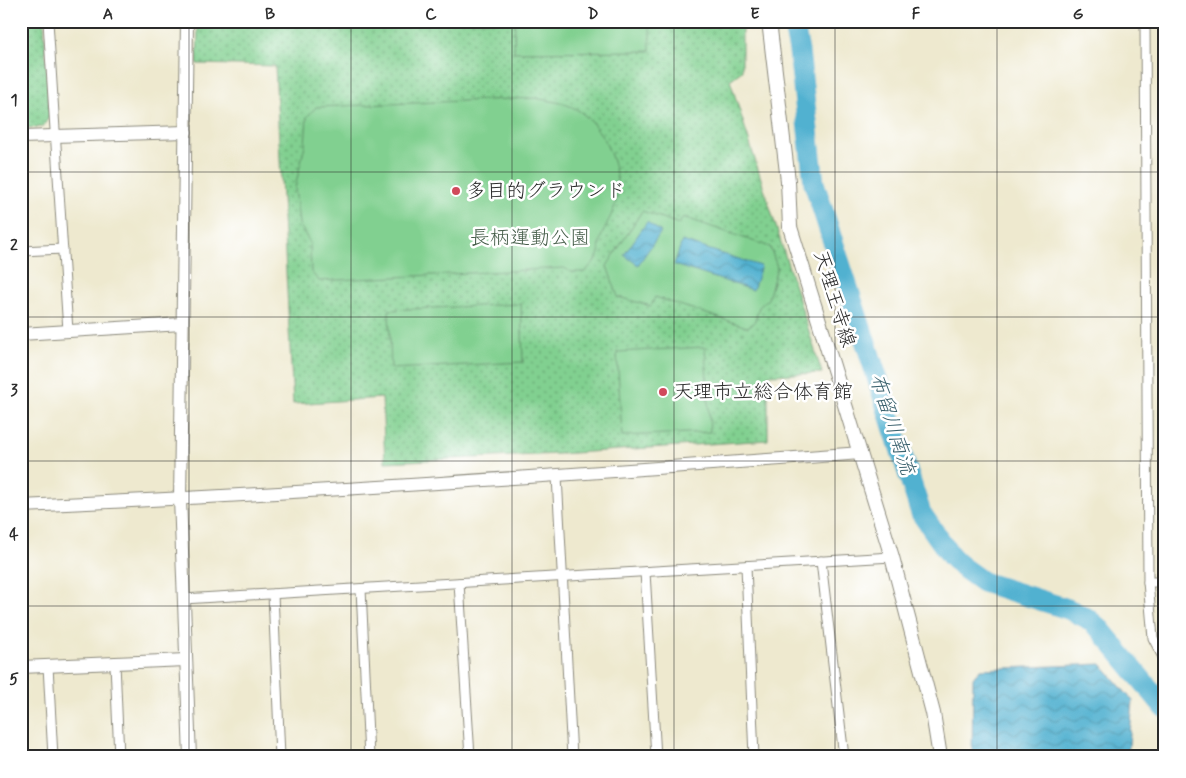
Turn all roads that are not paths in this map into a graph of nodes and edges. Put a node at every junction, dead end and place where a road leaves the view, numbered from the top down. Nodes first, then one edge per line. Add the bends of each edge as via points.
1 (48, 21) edge
2 (187, 21) edge
3 (769, 21) edge
4 (1145, 21) edge
5 (186, 132) junction
6 (56, 136) junction
7 (21, 137) edge
8 (63, 249) junction
9 (21, 251) edge
10 (182, 324) junction
11 (68, 331) junction
12 (21, 334) edge
13 (861, 453) junction
14 (557, 476) junction
15 (180, 500) junction
16 (21, 506) edge
17 (892, 557) junction
18 (821, 561) junction
19 (746, 566) junction
20 (645, 572) junction
21 (562, 577) junction
22 (1148, 582) junction
23 (1165, 582) edge
24 (460, 583) junction
25 (361, 589) junction
26 (273, 594) junction
27 (183, 599) junction
28 (186, 660) junction
29 (1165, 661) edge
30 (115, 663) junction
31 (48, 666) junction
32 (21, 667) edge
33 (53, 757) edge
34 (120, 757) edge
35 (190, 757) edge
36 (280, 757) edge
37 (369, 757) edge
38 (470, 757) edge
39 (572, 757) edge
40 (656, 757) edge
41 (754, 757) edge
42 (844, 757) edge
43 (940, 757) edge

1 - 6 street
2 - 5 street
3 - 13 main road, 天理王寺線 via 788,181 790,227
4 - 22 street
5 - 6 street
5 - 10 street
6 - 7 street
6 - 8 street
8 - 9 street
8 - 11 street
10 - 11 street
10 - 15 street
11 - 12 street
13 - 14 street
13 - 17 main road, 天理王寺線
14 - 15 street
14 - 21 street
15 - 16 street
15 - 27 street
17 - 18 street
17 - 43 main road, 天理王寺線 via 933,713
18 - 19 street
18 - 42 street
19 - 20 street
19 - 41 street
20 - 21 street
20 - 40 street
21 - 24 street
21 - 39 street
22 - 23 street
22 - 29 street via 1153,638
24 - 25 street
24 - 38 street
25 - 26 street
25 - 37 street
26 - 27 street
26 - 36 street
27 - 28 street
28 - 30 street
28 - 35 street
30 - 31 street
30 - 34 street
31 - 32 street
31 - 33 street

